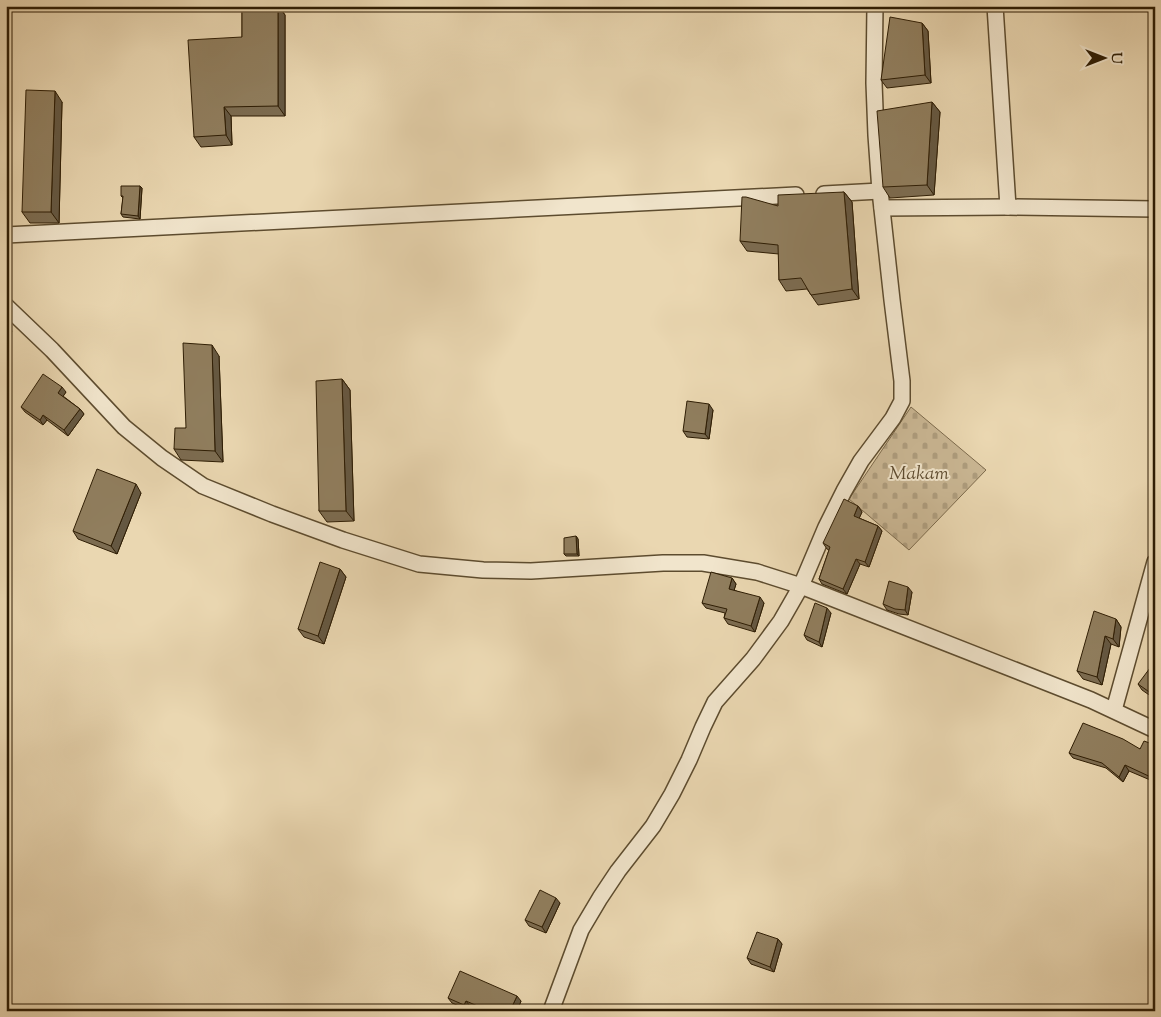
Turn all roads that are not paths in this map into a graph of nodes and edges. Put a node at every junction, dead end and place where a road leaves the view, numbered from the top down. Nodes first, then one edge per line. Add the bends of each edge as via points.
1 (875, 6) edge
2 (995, 6) edge
3 (880, 191) junction
4 (1008, 207) junction
5 (882, 208) junction
6 (1155, 209) edge
7 (6, 235) edge
8 (6, 306) edge
9 (1155, 562) edge
10 (801, 586) junction
11 (1114, 710) junction
12 (1155, 730) edge
13 (551, 1011) edge

1 - 3 street via 874,83
2 - 4 street
3 - 5 street
3 - 7 street
4 - 5 street
4 - 6 street
5 - 10 street via 902,401 844,491
8 - 10 street via 124,427 162,458 203,486 343,540 419,564 531,571 703,563 757,572
9 - 11 street
10 - 11 street
10 - 13 street via 768,639 715,702 672,794 581,930
11 - 12 street

